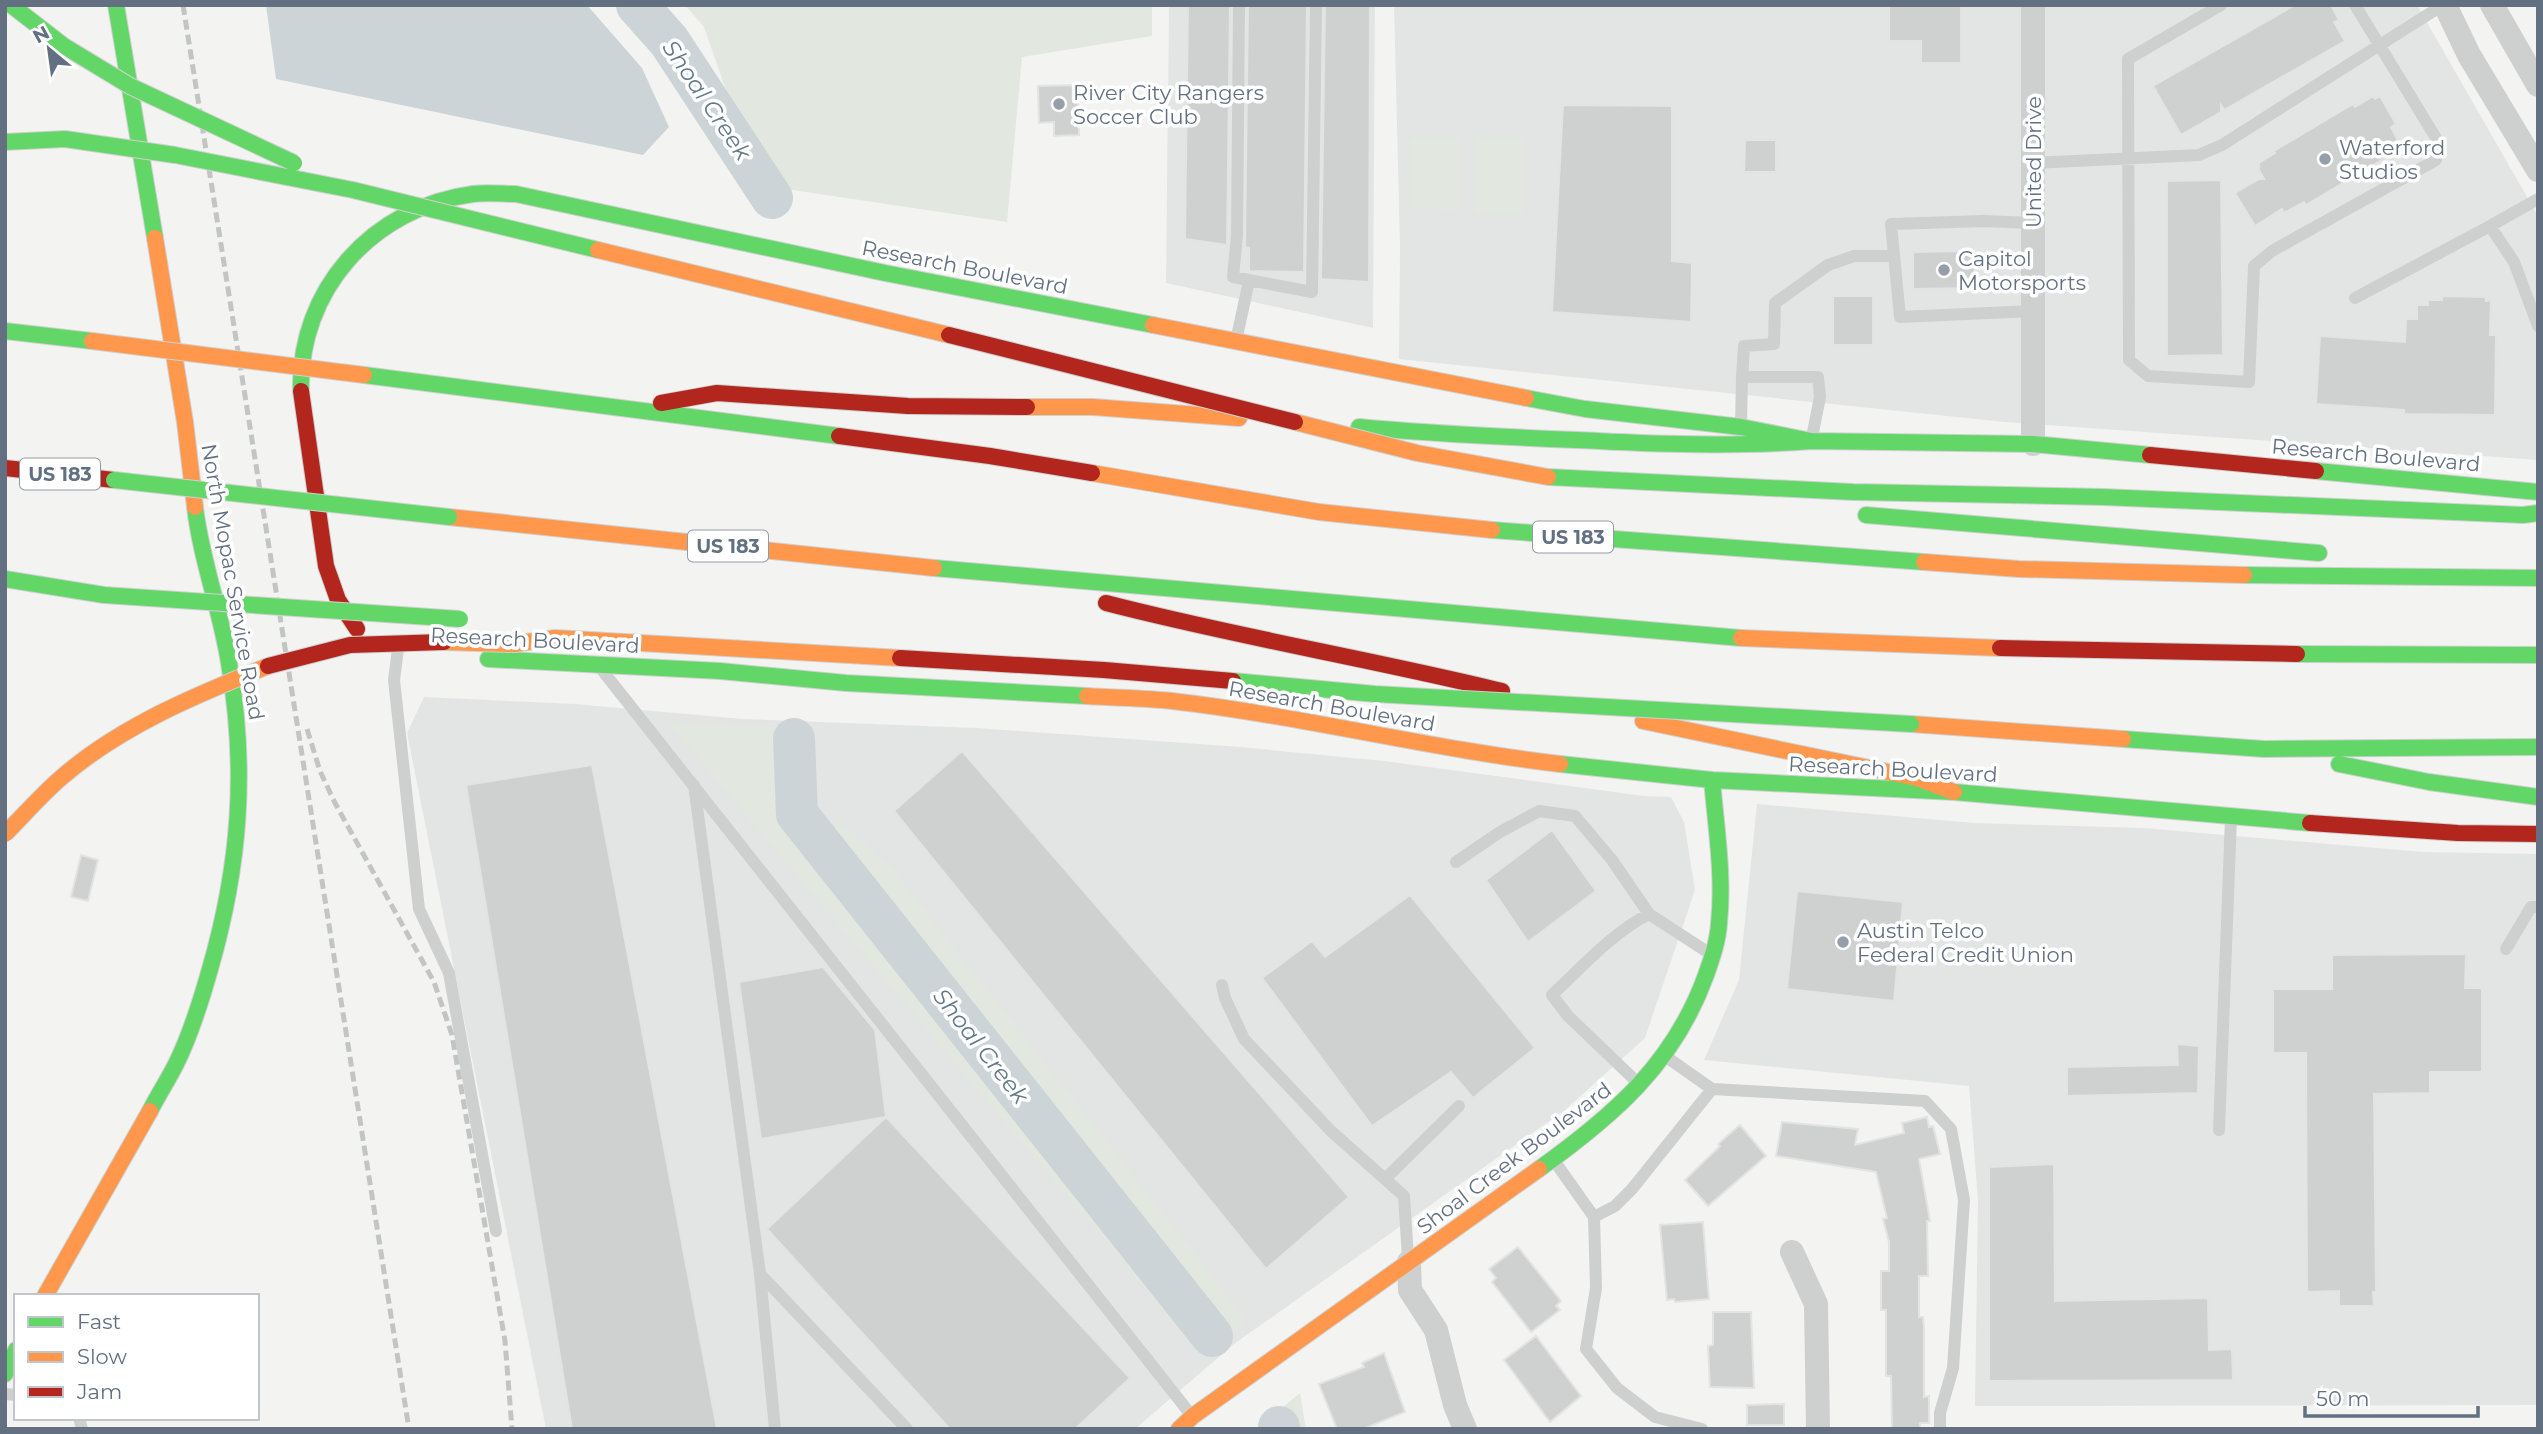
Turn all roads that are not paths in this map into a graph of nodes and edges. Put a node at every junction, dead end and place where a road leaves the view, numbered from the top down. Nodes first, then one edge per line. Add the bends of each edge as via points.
1 (11, 5) edge
2 (116, 5) edge
3 (1239, 5) edge
4 (1316, 5) edge
5 (2033, 5) edge
6 (2221, 5) edge
7 (2355, 5) edge
8 (2444, 5) edge
9 (2492, 5) edge
10 (2381, 45) junction
11 (2538, 85) edge
12 (5, 142) edge
13 (2130, 157) junction
14 (2033, 163) junction
15 (2538, 170) edge
16 (353, 190) junction
17 (2538, 199) edge
18 (2033, 223) junction
19 (2490, 226) junction
20 (1894, 256) junction
21 (1249, 281) junction
22 (2355, 298) dead end
23 (2033, 311) junction
24 (2538, 326) edge
25 (5, 331) edge
26 (1236, 341) junction
27 (1742, 377) junction
28 (624, 409) junction
29 (1741, 427) junction
30 (1811, 441) junction
31 (2033, 444) junction
32 (5, 468) edge
33 (1548, 477) junction
34 (2538, 492) edge
35 (1773, 505) dead end
36 (2538, 513) edge
37 (1855, 514) dead end
38 (2339, 555) dead end
39 (2393, 560) dead end
40 (1006, 576) junction
41 (2533, 578) edge
42 (5, 579) edge
43 (479, 620) dead end
44 (530, 628) dead end
45 (555, 638) junction
46 (398, 649) junction
47 (2538, 655) edge
48 (596, 664) junction
49 (2538, 747) edge
50 (2264, 749) junction
51 (1712, 780) junction
52 (694, 784) junction
53 (1954, 792) junction
54 (2538, 797) edge
55 (2231, 818) junction
56 (5, 834) edge
57 (2538, 834) edge
58 (1456, 862) dead end
59 (2538, 907) edge
60 (1648, 914) junction
61 (2506, 949) dead end
62 (1713, 955) junction
63 (1222, 985) dead end
64 (1665, 1056) junction
65 (1641, 1086) junction
66 (1712, 1089) junction
67 (1459, 1105) dead end
68 (2219, 1130) dead end
69 (1553, 1158) junction
70 (1385, 1179) junction
71 (1594, 1217) junction
72 (496, 1231) dead end
73 (1791, 1252) dead end
74 (1409, 1262) junction
75 (760, 1275) junction
76 (46, 1294) edge
77 (14, 1354) edge
78 (5, 1374) edge
79 (1193, 1416) junction
80 (775, 1429) edge
81 (907, 1429) edge
82 (1179, 1429) edge
83 (1465, 1429) edge
84 (1702, 1429) edge
85 (1818, 1429) edge
86 (1940, 1429) edge

1 - 16 main road, bridge via 64,46 130,86
2 - 76 main road, North Mopac Service Road via 185,422 196,516 229,662 239,743 239,803 233,872 199,1007 176,1064
3 - 21 lane via 1233,277
4 - 21 lane via 1312,292
5 - 14 street, United Drive
6 - 13 lane via 2128,59
7 - 10 lane
8 - 10 lane
8 - 15 street
9 - 11 street
10 - 13 lane via 2222,145 2199,155
10 - 13 lane via 2439,143 2435,160 2272,251 2254,266 2249,382 2148,376 2129,360
12 - 16 main road, bridge via 65,139
13 - 14 lane
14 - 18 street, United Drive
16 - 33 main road, bridge via 1417,453
17 - 19 lane
18 - 20 lane via 1891,224
18 - 23 street, United Drive
19 - 22 lane
19 - 24 lane via 2514,262
20 - 23 lane via 1900,317
20 - 27 lane via 1854,256 1828,265 1775,303 1774,344 1744,346
21 - 26 lane
23 - 31 street, United Drive
25 - 28 main road, US 183, bridge
26 - 29 main road, Research Boulevard via 1585,409
26 - 46 main road, Research Boulevard via 885,273 516,194 470,194 410,213 384,227 332,276 317,301 303,353 301,392 324,551 337,598 368,641
27 - 29 lane
27 - 30 lane via 1818,377 1820,397
28 - 30 main road via 717,393 908,406 1093,407 1426,433 1644,444
28 - 41 main road, US 183 via 990,456 1319,512 1513,532 2020,569
29 - 30 main road, Research Boulevard
30 - 31 main road, Research Boulevard
31 - 34 main road, Research Boulevard
32 - 40 main road, US 183, bridge
33 - 35 main road
33 - 36 main road via 1853,492
37 - 38 main road
39 - 41 main road
40 - 47 main road, US 183 via 1710,637 2321,655
40 - 53 main road via 1190,625 1917,778
42 - 43 main road, bridge via 104,595
44 - 45 main road
45 - 50 main road, bridge via 1104,670 1375,694
45 - 56 main road, bridge via 514,644 349,645 268,666 194,696 121,735 62,777
46 - 48 main road, Research Boulevard via 421,656
46 - 72 lane via 394,680 419,909 449,973
48 - 51 main road, Research Boulevard via 1171,701 1492,756
48 - 52 lane
49 - 50 main road
50 - 54 main road via 2430,782
51 - 53 main road, Research Boulevard
51 - 62 main road, Shoal Creek Boulevard via 1720,916
52 - 75 lane
52 - 79 lane
53 - 55 main road, Research Boulevard
55 - 57 main road, Research Boulevard
55 - 68 lane
58 - 60 lane via 1539,811 1575,816
59 - 61 lane via 2531,907
60 - 62 lane
60 - 65 lane via 1552,995
62 - 64 main road, Shoal Creek Boulevard via 1691,1012
63 - 70 lane via 1244,1039
64 - 65 main road, Shoal Creek Boulevard
64 - 66 lane
65 - 69 main road, Shoal Creek Boulevard
66 - 71 lane via 1632,1189 1615,1206
66 - 86 lane via 1925,1101 1951,1129 1964,1200 1953,1368
67 - 70 lane
69 - 71 lane
69 - 74 main road, Shoal Creek Boulevard
70 - 74 lane via 1404,1196
71 - 84 lane via 1596,1288 1586,1349 1617,1388 1655,1417
73 - 85 street via 1816,1304
74 - 79 main road, Shoal Creek Boulevard
74 - 83 street via 1410,1290 1436,1330
75 - 80 lane
75 - 81 lane
77 - 78 main road
79 - 82 main road, Shoal Creek Boulevard

